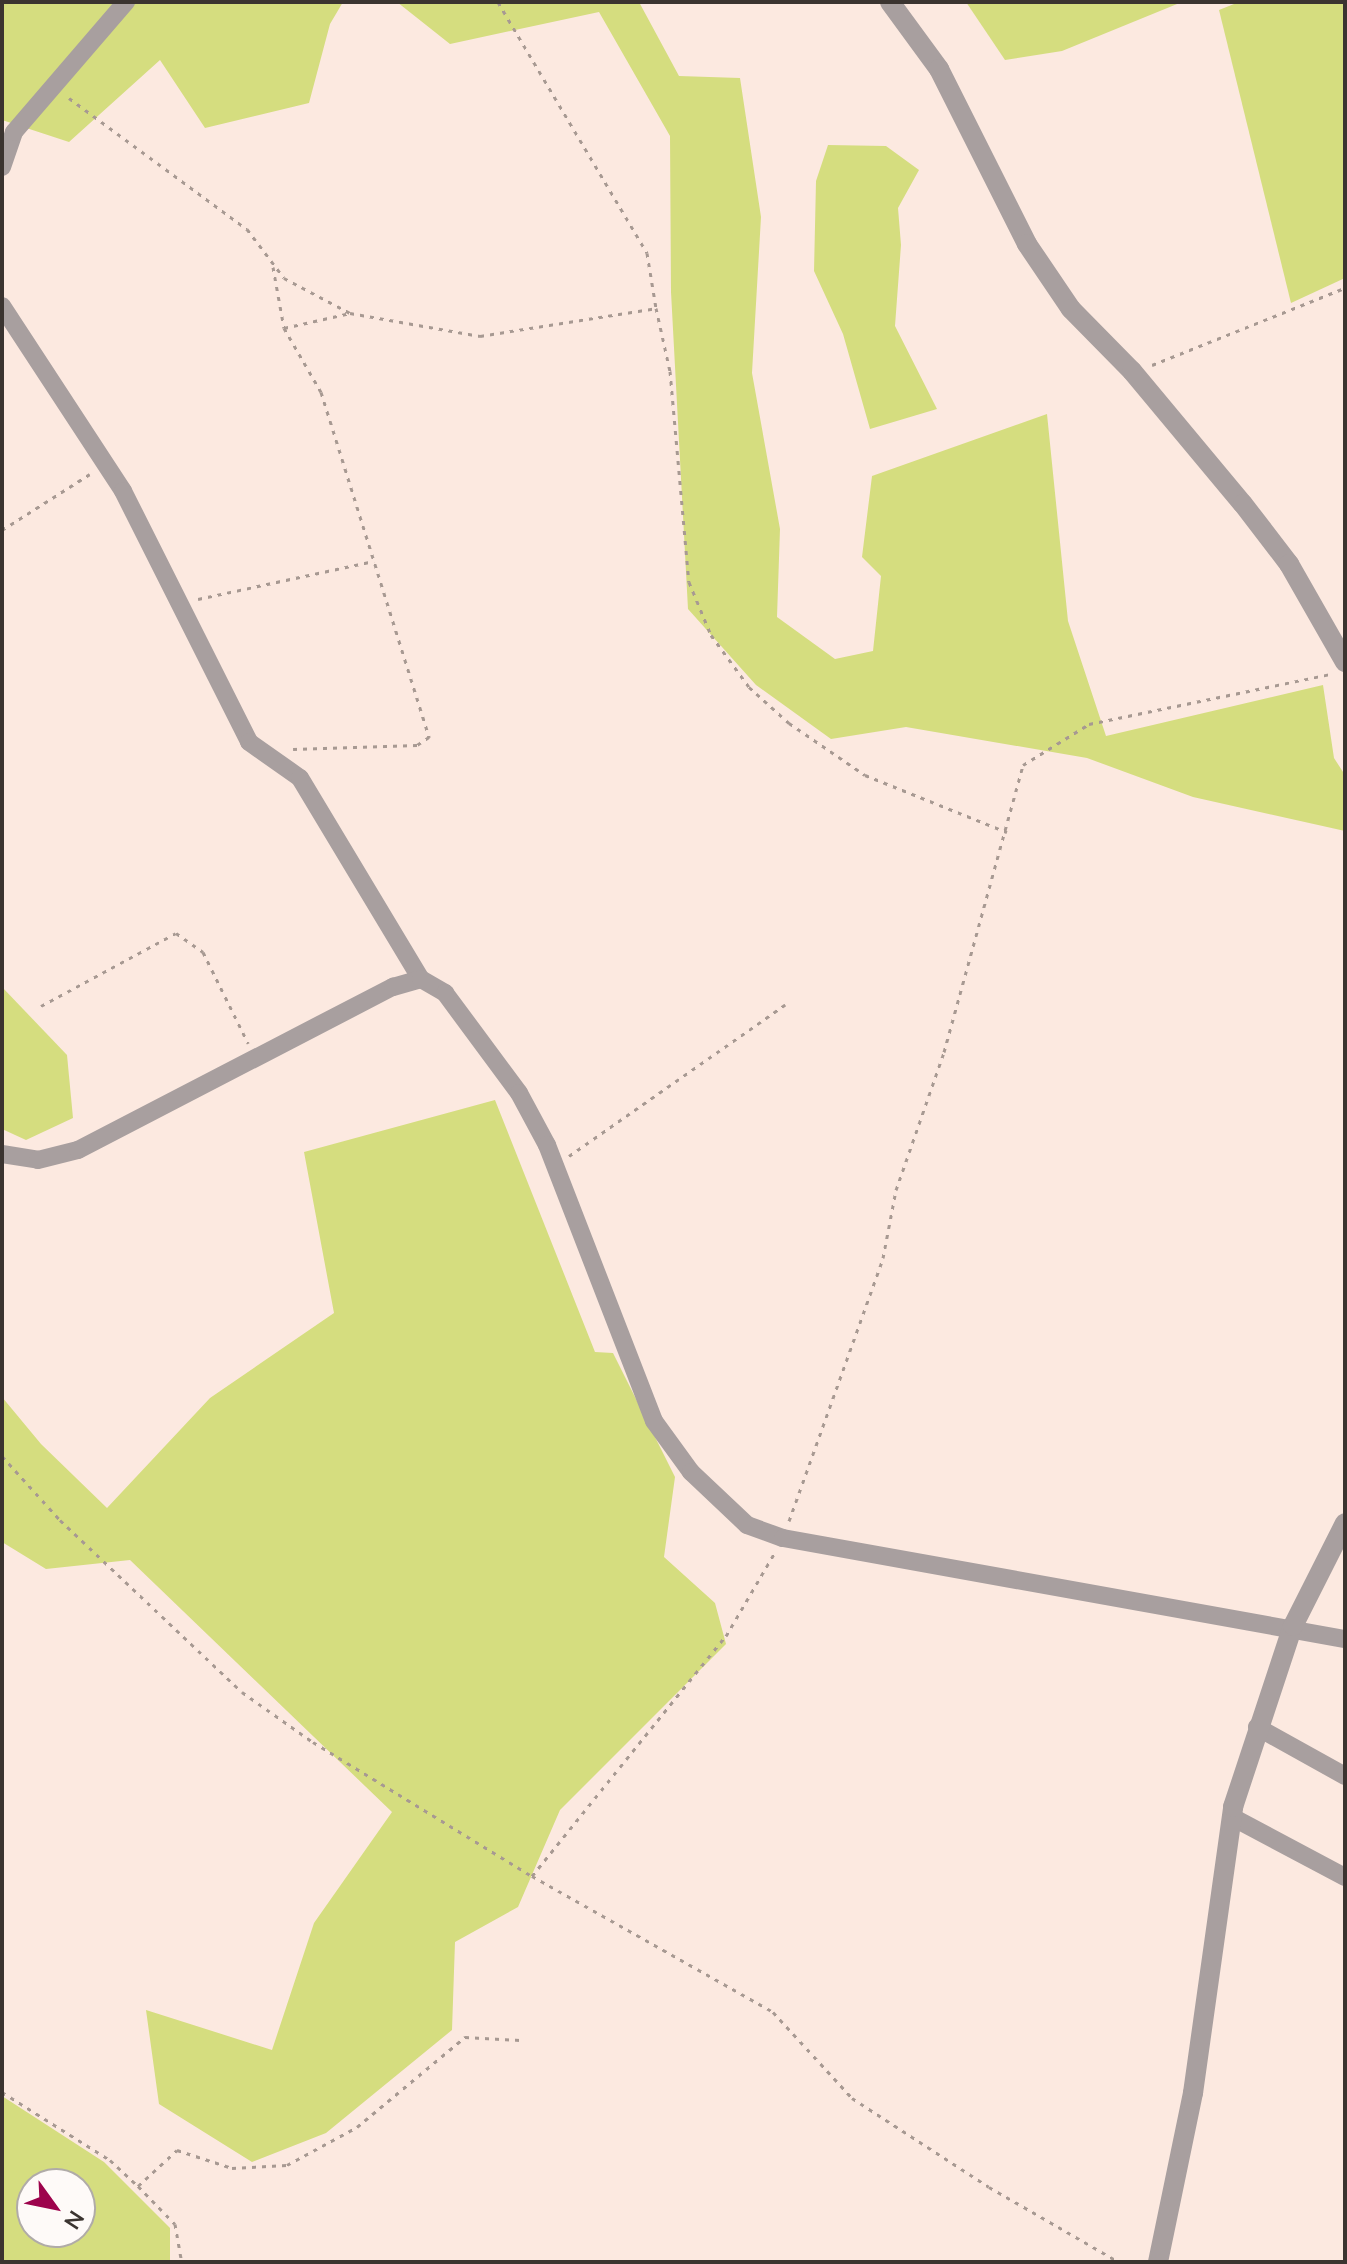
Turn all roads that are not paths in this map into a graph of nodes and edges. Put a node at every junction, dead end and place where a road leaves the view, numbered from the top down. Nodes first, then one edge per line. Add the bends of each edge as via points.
1 (126, 2) edge
2 (890, 2) edge
3 (2, 167) edge
4 (2, 306) edge
5 (1345, 662) edge
6 (421, 979) junction
7 (2, 1154) edge
8 (1345, 1523) edge
9 (1293, 1626) junction
10 (1345, 1639) edge
11 (1257, 1727) junction
12 (1345, 1776) edge
13 (1232, 1817) junction
14 (1345, 1877) edge
15 (1158, 2262) edge

1 - 3 street via 14,132
2 - 5 street via 939,69 1027,244 1071,309 1132,371 1289,564
4 - 6 street via 107,463 249,742 300,778
6 - 7 street via 393,987 78,1150 38,1160
6 - 9 street via 445,993 519,1093 556,1165 654,1421 691,1472 747,1525 783,1538
8 - 9 street
9 - 10 street
9 - 11 street
11 - 12 street
11 - 13 street
13 - 14 street
13 - 15 street via 1193,2093

